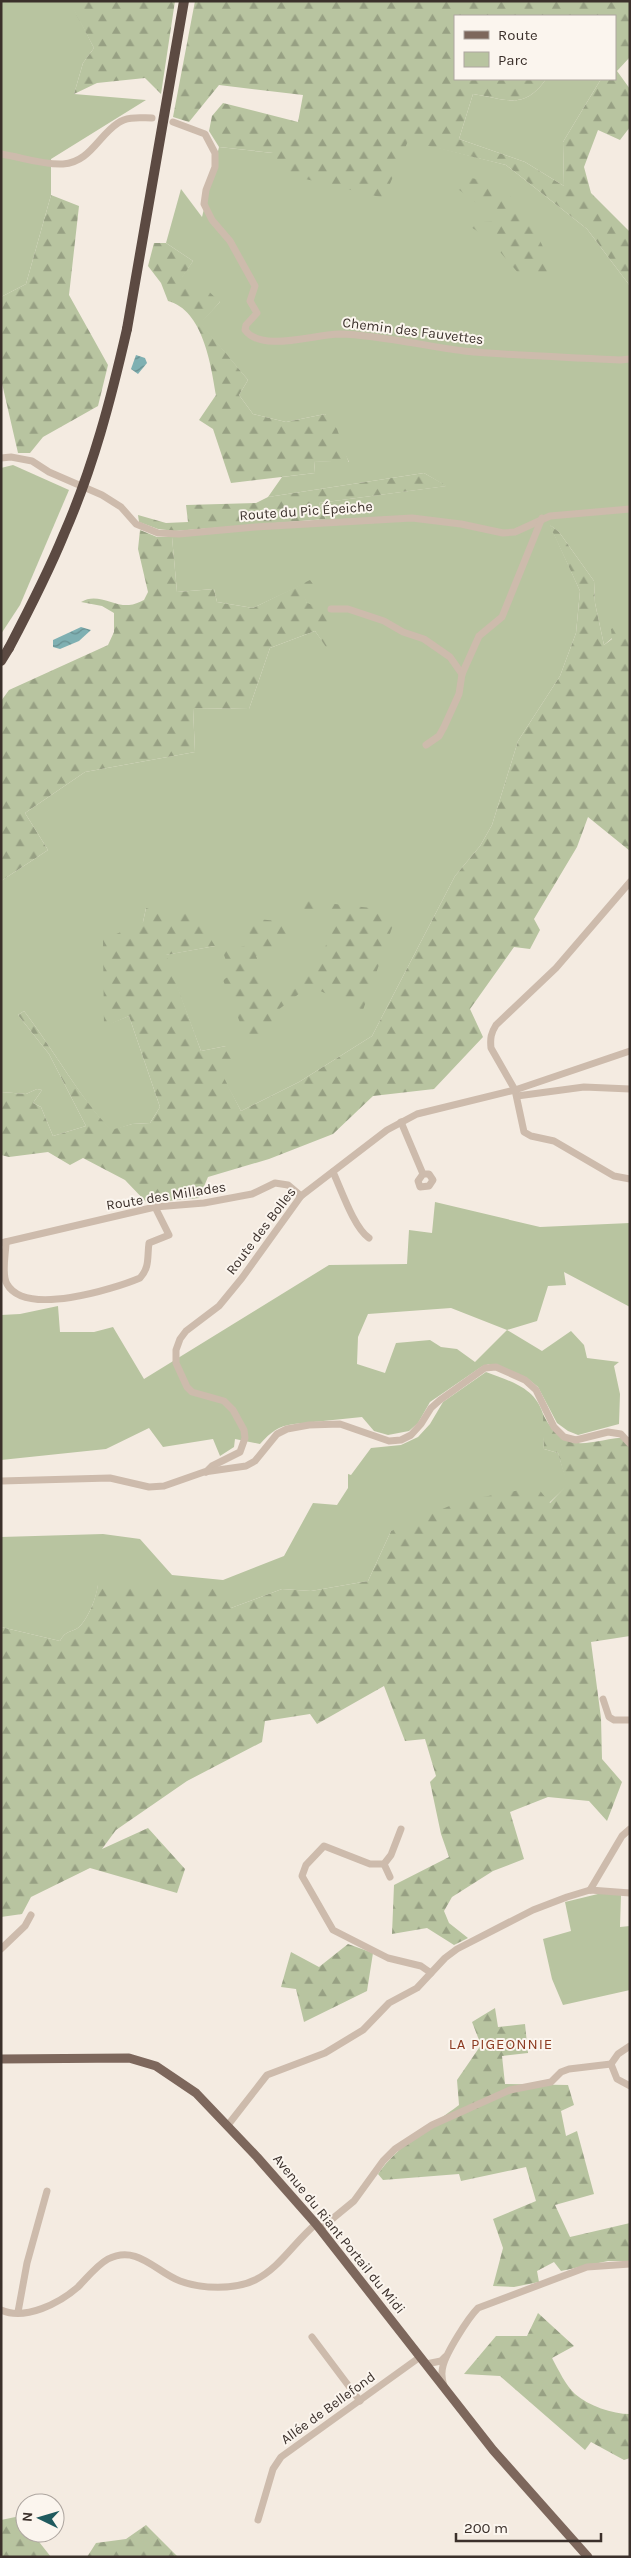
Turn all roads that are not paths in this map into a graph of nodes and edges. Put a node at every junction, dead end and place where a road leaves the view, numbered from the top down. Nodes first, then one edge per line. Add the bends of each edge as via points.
1 (184, 1) edge
2 (152, 118) dead end
3 (173, 122) dead end
4 (1, 154) edge
5 (630, 359) edge
6 (1, 458) edge
7 (630, 509) edge
8 (542, 518) junction
9 (331, 609) dead end
10 (1, 661) edge
11 (462, 674) junction
12 (426, 745) dead end
13 (630, 882) edge
14 (630, 1051) edge
15 (630, 1089) edge
16 (516, 1093) junction
17 (401, 1122) junction
18 (333, 1172) junction
19 (422, 1174) dead end
20 (630, 1179) edge
21 (301, 1196) junction
22 (155, 1207) junction
23 (369, 1238) dead end
24 (4, 1243) edge
25 (630, 1444) edge
26 (206, 1472) junction
27 (1, 1481) edge
28 (603, 1699) dead end
29 (630, 1720) edge
30 (401, 1829) dead end
31 (630, 1829) edge
32 (384, 1864) junction
33 (390, 1877) dead end
34 (590, 1890) junction
35 (630, 1893) edge
36 (30, 1915) dead end
37 (1, 1949) edge
38 (431, 1973) junction
39 (630, 2046) edge
40 (1, 2059) edge
41 (611, 2064) junction
42 (630, 2086) edge
43 (228, 2125) junction
44 (47, 2192) dead end
45 (318, 2226) junction
46 (630, 2264) edge
47 (1, 2310) edge
48 (18, 2312) junction
49 (312, 2337) dead end
50 (446, 2357) junction
51 (423, 2361) junction
52 (445, 2389) junction
53 (360, 2401) junction
54 (258, 2520) dead end
55 (585, 2556) edge

1 - 10 highway, bridge via 127,329 104,420 53,560
2 - 4 street via 130,118 118,122 94,149 64,164
3 - 5 street, Chemin des Fauvettes via 205,134 215,153 215,167 204,204 212,220 230,241 255,286 250,301 257,314 245,330 250,337 295,340 323,334 351,334 465,351
6 - 8 street, Route du Pic Épeiche via 32,461 49,472 102,494 121,507 136,524 158,533 412,518 503,533 514,532
7 - 8 street, Route du Pic Épeiche
8 - 11 street via 502,617 479,636
9 - 11 street via 348,609 424,639 450,657
11 - 12 street via 459,694 444,728
13 - 16 street via 556,968 510,1009 491,1032 491,1048
14 - 16 street, Route des Bolles
15 - 16 street via 584,1086
16 - 17 street, Route des Bolles via 417,1114
16 - 20 street via 524,1132 554,1141 614,1176
17 - 18 street, Route des Bolles
17 - 19 street
18 - 21 street, Route des Bolles
18 - 23 street via 350,1210
21 - 22 street, Route des Millades via 288,1185 275,1183 234,1198
21 - 26 street, Route des Bolles via 242,1278 219,1306 186,1331 176,1350 176,1363 187,1387 192,1392 224,1401 244,1430 240,1452
22 - 24 street, Route des Millades
22 - 24 street via 169,1235 149,1244 149,1261 140,1278 64,1299 31,1299 6,1284
25 - 26 street via 617,1433 608,1432 576,1440 564,1436 554,1427 536,1390 526,1380 496,1367 485,1368 440,1400 411,1435 401,1440 389,1441 340,1424 309,1425 277,1434 256,1461 246,1466
26 - 27 street via 164,1486 149,1487 110,1478
28 - 29 street via 609,1717
30 - 32 street
31 - 34 street via 622,1836
32 - 33 street
32 - 38 street via 370,1864 324,1846 306,1864 302,1876 333,1930 388,1958 421,1966
34 - 35 street
34 - 38 street via 551,1903 488,1933 448,1955
36 - 37 street via 24,1926
38 - 43 street via 418,1988 389,2003 363,2030 325,2053 267,2075
39 - 41 street
40 - 43 main road, Avenue du Riant Portail du Midi via 96,2056 146,2062 178,2080
41 - 42 street via 617,2078
41 - 45 street via 561,2072 551,2082 510,2090 432,2125 395,2149 382,2161 354,2201
43 - 45 main road, Avenue du Riant Portail du Midi
44 - 48 street via 27,2263
45 - 48 street via 272,2269 239,2286 189,2284 133,2255 117,2256 107,2260 61,2299 43,2308
45 - 51 main road, Avenue du Riant Portail du Midi
46 - 50 street via 587,2267 478,2308
47 - 48 street
49 - 53 street
50 - 51 street, Allée de Bellefond via 441,2361
50 - 52 street via 442,2375
51 - 52 main road, Avenue du Riant Portail du Midi
51 - 53 street, Allée de Bellefond
52 - 55 main road, Avenue du Riant Portail du Midi
53 - 54 street, Allée de Bellefond via 281,2457 273,2469

